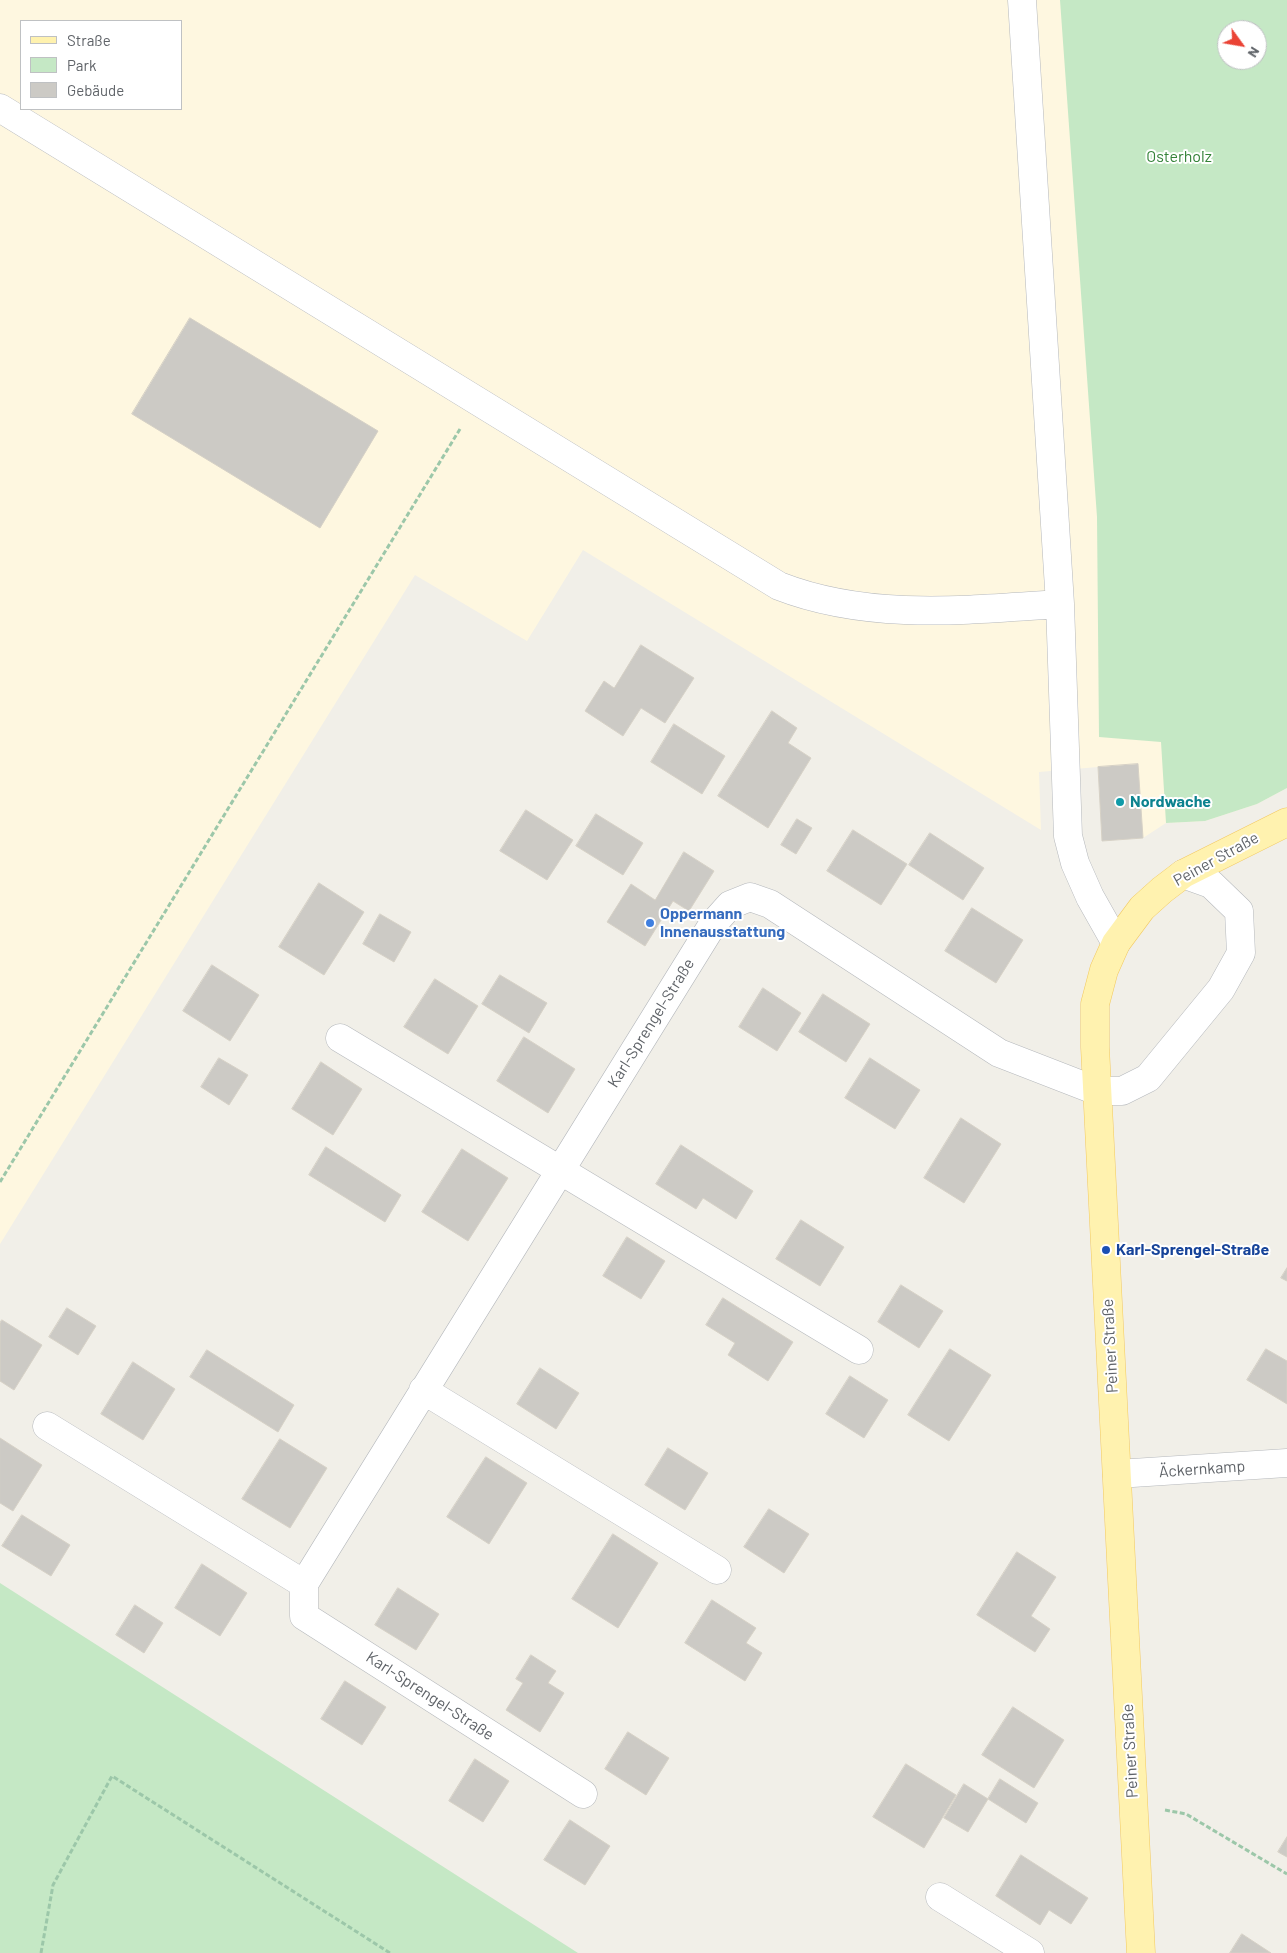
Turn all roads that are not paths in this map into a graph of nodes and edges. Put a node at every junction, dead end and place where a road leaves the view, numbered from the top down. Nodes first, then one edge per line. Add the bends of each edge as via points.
1 (1022, 0) edge
2 (0, 108) edge
3 (1060, 604) junction
4 (1281, 825) edge
5 (1183, 874) junction
6 (1116, 944) junction
7 (340, 1038) dead end
8 (1097, 1091) junction
9 (560, 1171) junction
10 (858, 1350) dead end
11 (423, 1390) junction
12 (48, 1426) dead end
13 (1287, 1464) edge
14 (1116, 1474) junction
15 (717, 1570) dead end
16 (304, 1584) junction
17 (583, 1794) dead end
18 (940, 1897) dead end
19 (1030, 1953) edge
20 (1141, 1953) edge

1 - 3 street
2 - 3 street via 771,581 803,596 855,606 914,611
3 - 6 street via 1068,836 1075,863 1090,897
4 - 5 main road, Peiner Straße
5 - 6 main road, Peiner Straße via 1142,908
5 - 8 street via 1212,884 1239,910 1241,953 1221,988 1148,1078 1122,1091
6 - 8 main road, Peiner Straße via 1104,970 1095,1004
7 - 9 street
8 - 9 street, Karl-Sprengel-Straße via 999,1053 770,904 750,898 730,905 713,924
8 - 14 main road, Peiner Straße
9 - 10 street
9 - 11 street, Karl-Sprengel-Straße
11 - 15 street
11 - 16 street, Karl-Sprengel-Straße
12 - 16 street
13 - 14 street, Äckernkamp
14 - 20 main road, Peiner Straße
16 - 17 street, Karl-Sprengel-Straße via 304,1616
18 - 19 street

